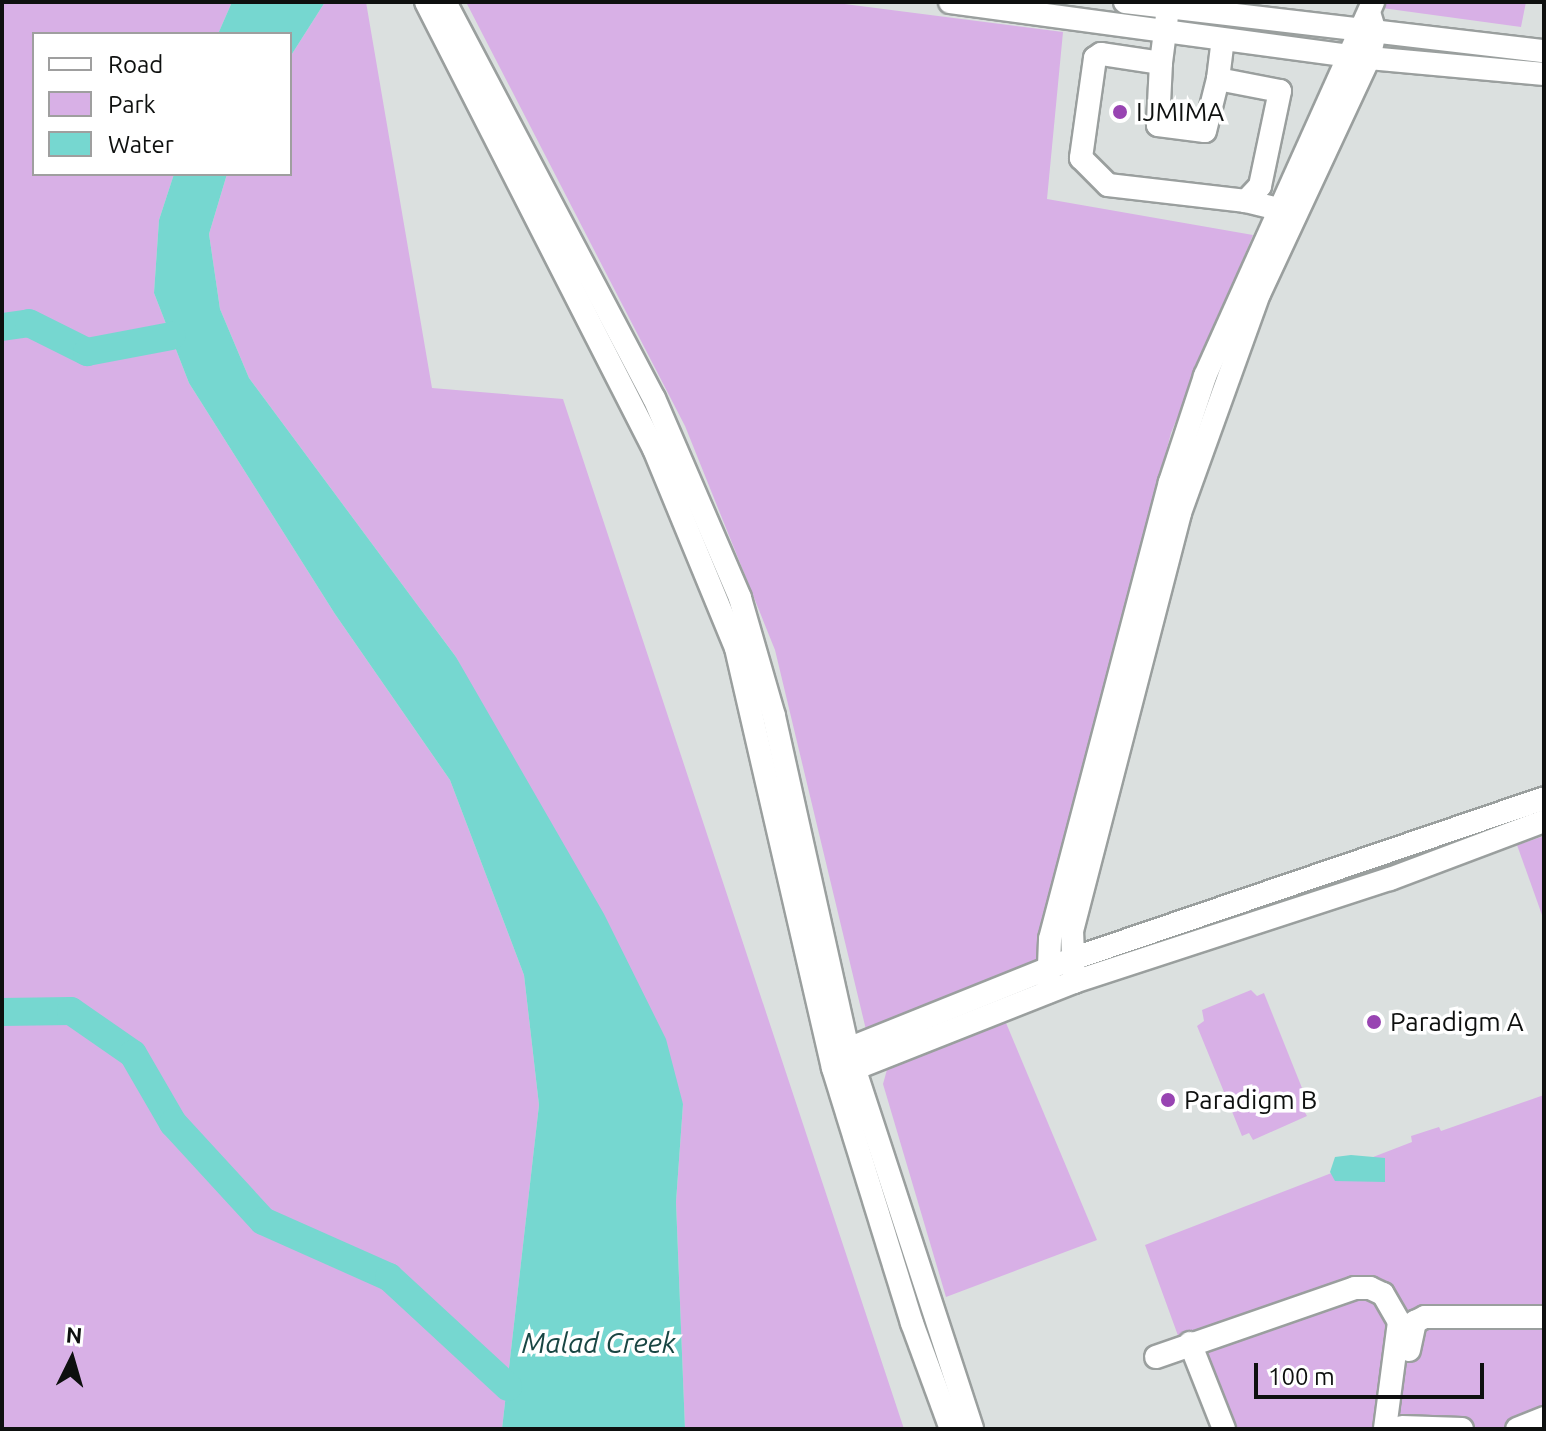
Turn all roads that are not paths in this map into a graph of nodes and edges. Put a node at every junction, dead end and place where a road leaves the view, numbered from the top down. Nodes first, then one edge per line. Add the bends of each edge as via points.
1 (426, 2) edge
2 (445, 2) edge
3 (950, 2) edge
4 (1125, 2) edge
5 (1168, 8) junction
6 (1369, 20) edge
7 (1165, 32) junction
8 (1223, 40) junction
9 (1544, 51) edge
10 (1358, 57) junction
11 (1161, 63) junction
12 (1544, 74) edge
13 (1218, 79) junction
14 (1246, 201) junction
15 (1288, 210) junction
16 (1188, 460) junction
17 (1544, 798) edge
18 (1490, 816) junction
19 (1544, 821) edge
20 (1500, 837) junction
21 (1048, 968) junction
22 (1073, 970) junction
23 (1048, 992) junction
24 (845, 1062) junction
25 (1544, 1317) edge
26 (1190, 1343) junction
27 (1156, 1357) dead end
28 (1544, 1418) edge
29 (1396, 1428) edge
30 (951, 1429) edge
31 (972, 1429) edge
32 (1224, 1429) edge
33 (1462, 1429) edge
34 (1517, 1429) edge

1 - 24 street via 654,449 736,648
2 - 24 street via 654,398 740,598 771,703
3 - 7 street
4 - 5 street
5 - 6 street
5 - 7 street
6 - 9 street
6 - 10 street
7 - 8 street
7 - 11 street
8 - 10 street
8 - 13 street
10 - 12 street
10 - 15 street
11 - 13 street via 1158,125 1205,131
11 - 14 street via 1101,54 1095,58 1081,158 1108,185
13 - 14 street via 1280,91 1260,186
14 - 15 street
15 - 16 street via 1259,294
16 - 21 street via 1050,939
16 - 22 street via 1072,931
17 - 18 street
18 - 20 street
18 - 22 street
19 - 20 street
20 - 22 street via 1390,879
21 - 22 street
21 - 23 street
21 - 24 street
22 - 23 street
23 - 24 street
24 - 30 street via 912,1323
24 - 31 street
25 - 29 street via 1425,1317 1415,1322
26 - 27 street
26 - 29 street via 1355,1288 1370,1288 1388,1300 1399,1322
26 - 32 street
28 - 34 street
29 - 33 street

